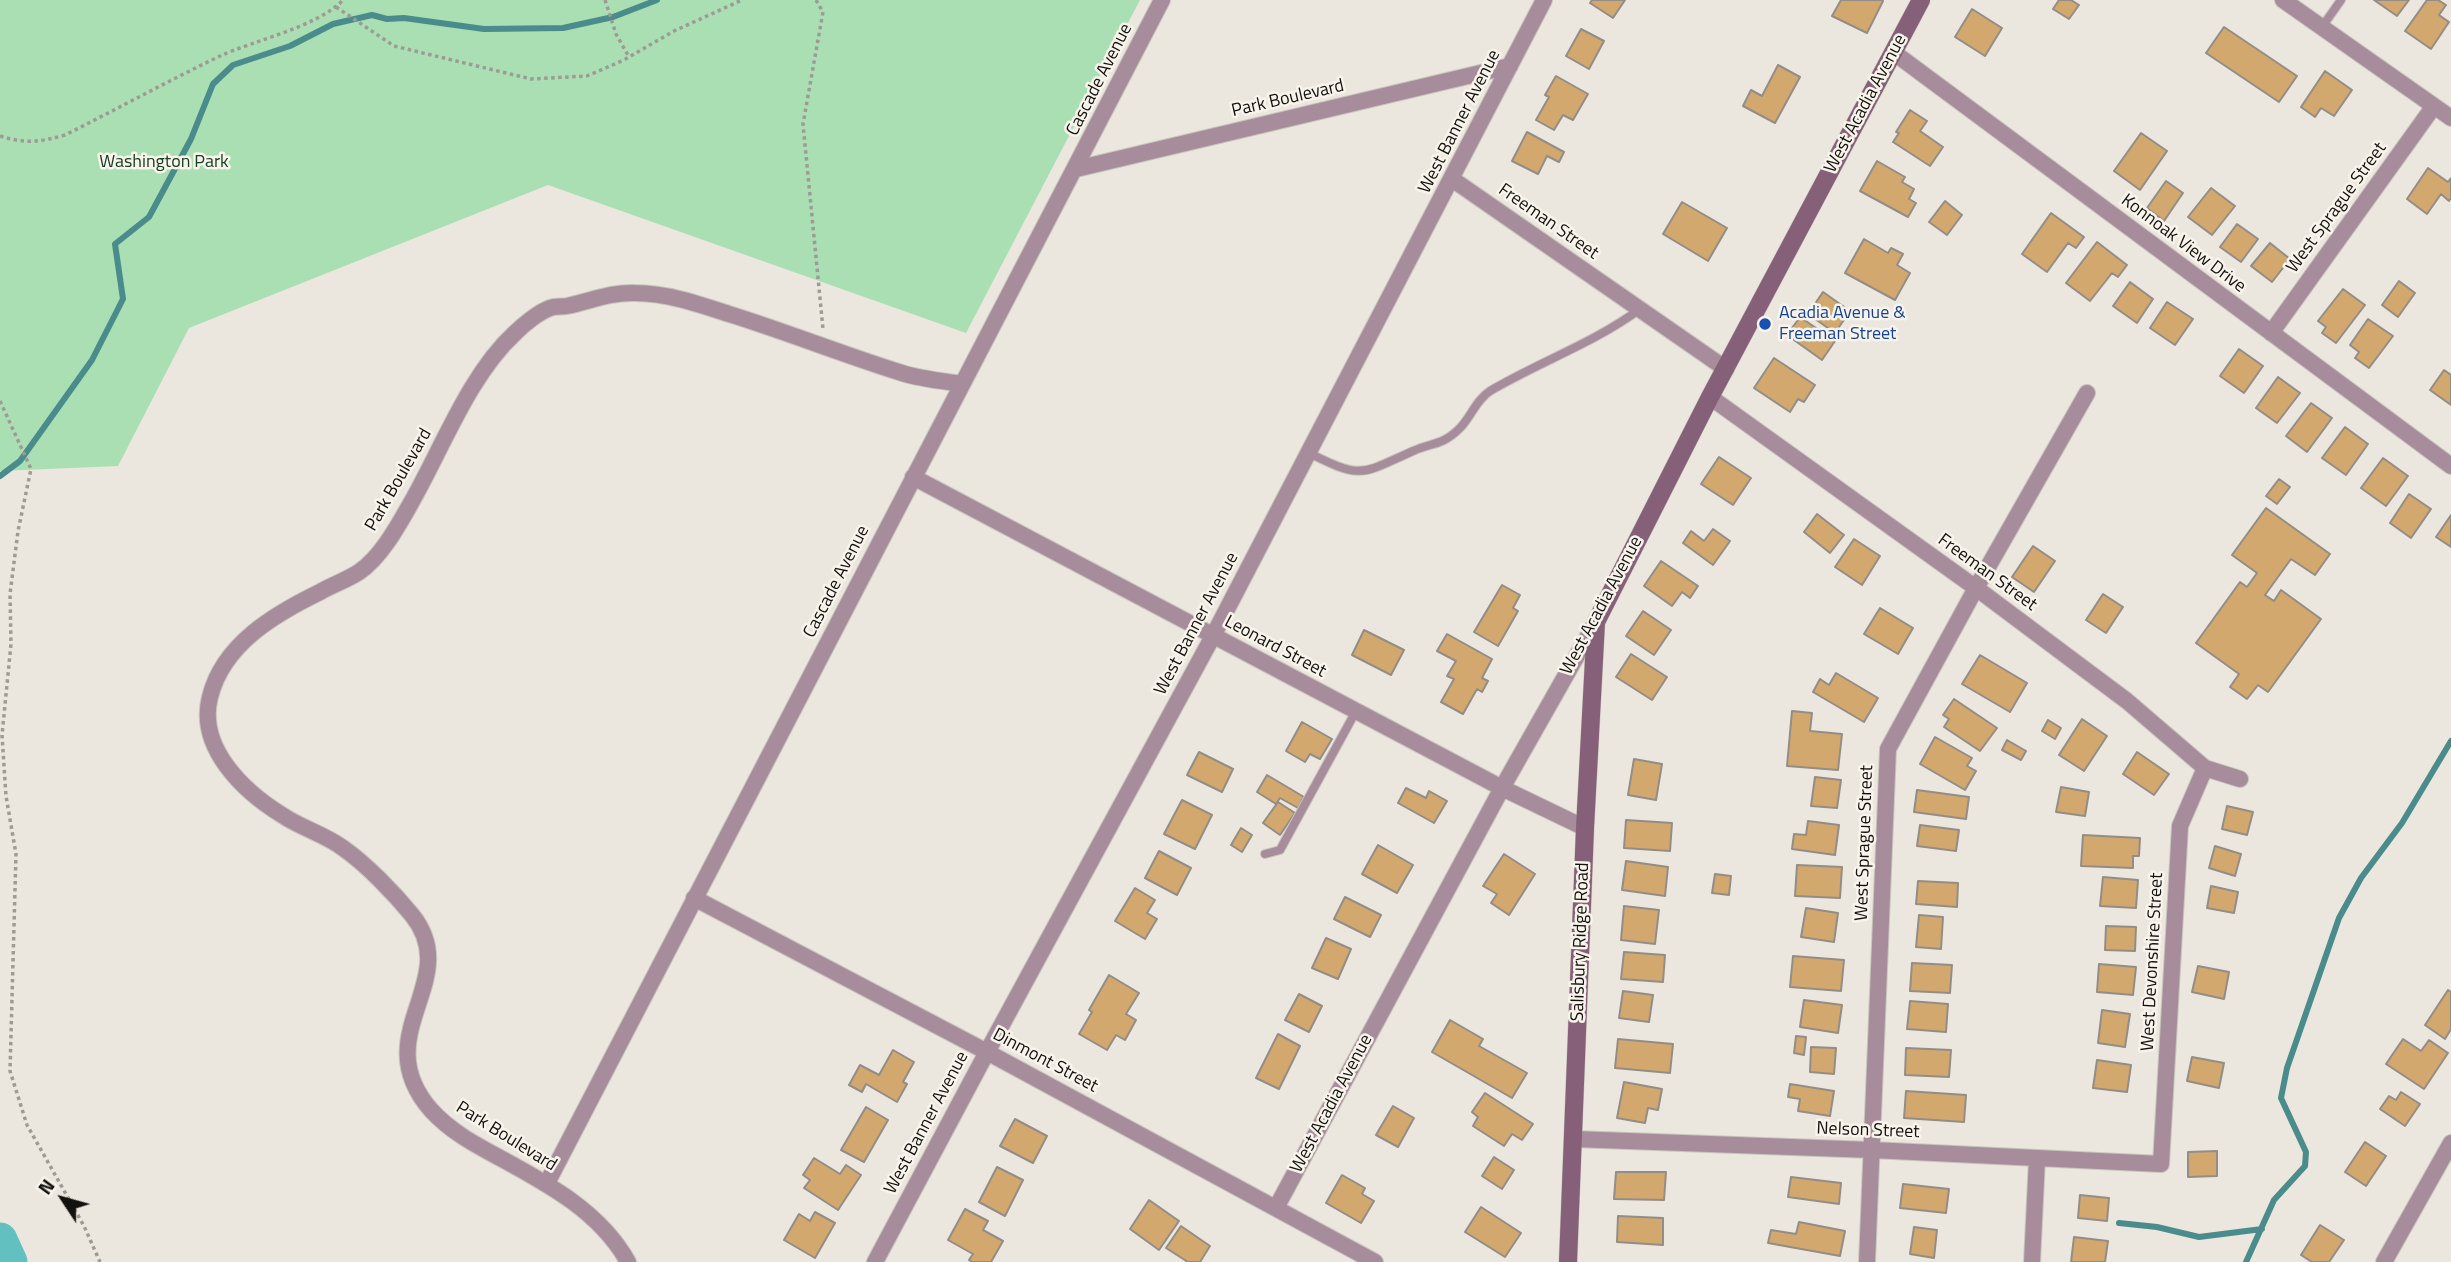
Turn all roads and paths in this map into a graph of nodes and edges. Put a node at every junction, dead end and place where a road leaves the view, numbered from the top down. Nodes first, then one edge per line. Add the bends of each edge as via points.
1 (343, 0) edge
2 (742, 0) edge
3 (816, 0) edge
4 (1162, 0) edge
5 (1544, 0) edge
6 (1921, 0) edge
7 (2283, 0) edge
8 (2341, 0) edge
9 (606, 3) edge
10 (338, 9) junction
11 (2322, 27) junction
12 (1893, 52) junction
13 (629, 57) junction
14 (1510, 66) junction
15 (2434, 106) junction
16 (2451, 118) edge
17 (0, 136) edge
18 (1076, 169) junction
19 (1452, 179) junction
20 (1640, 309) junction
21 (2271, 333) junction
22 (825, 345) junction
23 (1726, 369) junction
24 (962, 384) junction
25 (2087, 393) dead end
26 (1710, 397) junction
27 (0, 401) edge
28 (1309, 453) junction
29 (2451, 466) edge
30 (913, 477) junction
31 (1976, 588) junction
32 (1596, 622) junction
33 (1213, 636) junction
34 (1356, 711) junction
35 (2205, 768) junction
36 (2240, 779) dead end
37 (1502, 788) junction
38 (1584, 828) junction
39 (1265, 854) dead end
40 (694, 898) junction
41 (986, 1052) junction
42 (1574, 1139) junction
43 (2451, 1143) edge
44 (1872, 1150) junction
45 (2037, 1159) junction
46 (2161, 1164) joint
47 (547, 1183) junction
48 (1276, 1208) junction
49 (100, 1262) edge
50 (628, 1262) edge
51 (875, 1262) edge
52 (1375, 1262) edge
53 (1568, 1262) edge
54 (1867, 1262) edge
55 (2032, 1262) edge
56 (2384, 1262) edge

1 - 10 path
2 - 13 path
3 - 22 path via 823,12 803,124
4 - 18 street, Cascade Avenue
5 - 14 street, West Banner Avenue
6 - 12 street, West Acadia Avenue
7 - 11 street
8 - 11 lane
9 - 13 path
10 - 13 path via 394,46 531,79 587,76
10 - 17 path via 220,56 65,135 40,142
11 - 15 street
12 - 21 street, Konnoak View Drive
12 - 23 street, West Acadia Avenue
14 - 18 street, Park Boulevard
14 - 19 street, West Banner Avenue
15 - 16 street
15 - 21 street, West Sprague Street
18 - 24 street, Cascade Avenue
19 - 20 street, Freeman Street
19 - 28 street, West Banner Avenue
20 - 23 street, Freeman Street
20 - 28 lane via 1618,326 1488,393 1443,442 1368,471 1343,468
21 - 29 street, Konnoak View Drive
22 - 24 street, Park Boulevard via 906,374
22 - 47 street, Park Boulevard via 667,296 599,296 552,307 513,334 486,368 404,516 378,552 360,571 289,607 246,639 229,659 209,699 211,735 232,774 279,814 349,852 412,915 421,930 428,974 412,1016 407,1068 429,1107 477,1146
23 - 26 street, West Acadia Avenue
24 - 30 street, Cascade Avenue
25 - 31 street, West Sprague Street
26 - 31 street, Freeman Street
26 - 32 street, West Acadia Avenue
27 - 49 path via 31,469 10,594 11,644 2,735 16,854 10,1071 27,1125
28 - 33 street, West Banner Avenue
30 - 33 street, Leonard Street
30 - 40 street, Cascade Avenue
31 - 35 street, Freeman Street via 2127,701
31 - 44 street, West Sprague Street via 1888,749
32 - 37 street, West Acadia Avenue
32 - 38 street, Salisbury Ridge Road
33 - 34 street, Leonard Street
33 - 41 street, West Banner Avenue
34 - 37 street, Leonard Street
34 - 39 lane via 1280,850
35 - 36 street, Freeman Street
35 - 46 street, West Devonshire Street via 2180,826
37 - 38 street, Leonard Street
37 - 48 street, West Acadia Avenue
38 - 42 street, Salisbury Ridge Road
40 - 41 street, Dinmont Street
40 - 47 street, Cascade Avenue
41 - 48 street, Dinmont Street
41 - 51 street, West Banner Avenue
42 - 44 street, Nelson Street
42 - 53 street, Salisbury Ridge Road
43 - 56 street
44 - 45 street, Nelson Street
44 - 54 street, West Sprague Street
45 - 46 street, Nelson Street
45 - 55 street
47 - 50 street, Park Boulevard via 593,1216
48 - 52 street, Dinmont Street

